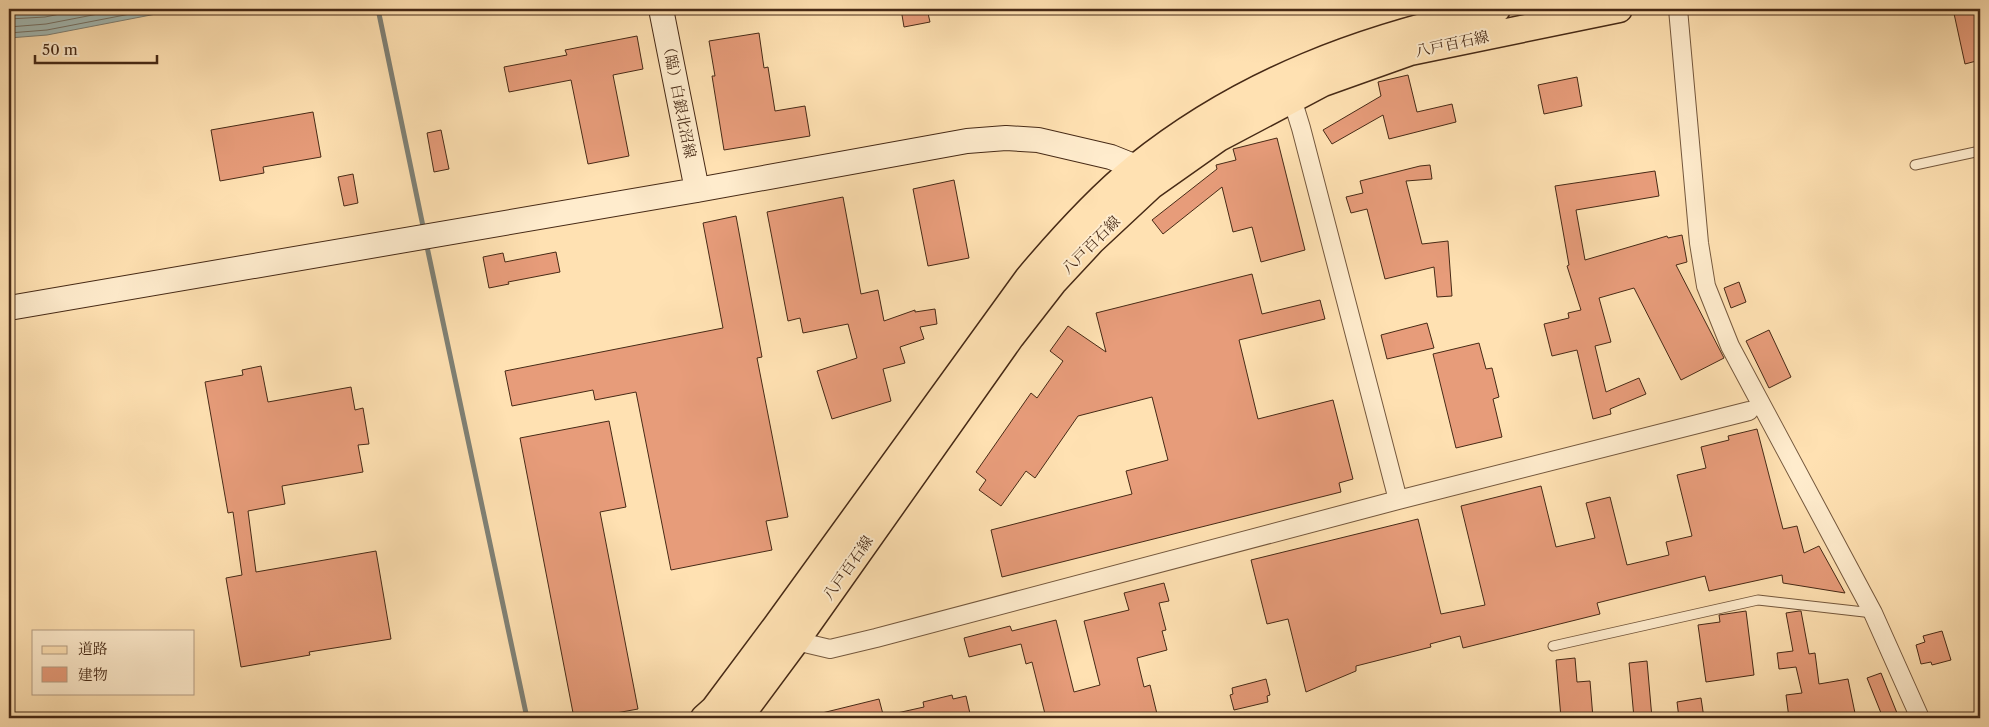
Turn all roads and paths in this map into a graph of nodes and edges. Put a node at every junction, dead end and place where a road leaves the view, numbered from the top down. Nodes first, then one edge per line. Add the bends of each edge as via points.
1 (661, 9) edge
2 (1497, 9) edge
3 (1619, 9) edge
4 (1678, 9) edge
5 (1284, 74) junction
6 (1293, 99) junction
7 (1980, 152) edge
8 (1916, 165) dead end
9 (1143, 177) junction
10 (697, 190) junction
11 (9, 308) edge
12 (1749, 411) dead end
13 (1398, 500) junction
14 (1873, 613) junction
15 (776, 626) junction
16 (796, 641) junction
17 (1552, 646) dead end
18 (704, 718) edge
19 (739, 718) edge
20 (1920, 718) edge

1 - 10 street, （臨）白銀北沼線
2 - 5 main road, 八戸百石線 via 1441,20 1359,45
3 - 6 main road, 八戸百石線 via 1410,52 1323,83
4 - 14 street via 1699,243 1706,286 1754,394
5 - 6 street
5 - 9 main road, 八戸百石線 via 1209,115
6 - 9 main road, 八戸百石線
6 - 13 street
7 - 8 lane
9 - 10 street via 1111,158 1038,140 1006,138 967,141
9 - 15 main road, 八戸百石線 via 1064,236 1028,278
9 - 16 main road, 八戸百石線 via 1011,337
10 - 11 street
12 - 13 street
13 - 16 street via 830,649
14 - 17 lane via 1758,600
14 - 20 street
15 - 16 street
15 - 18 main road, 八戸百石線
16 - 19 main road, 八戸百石線

